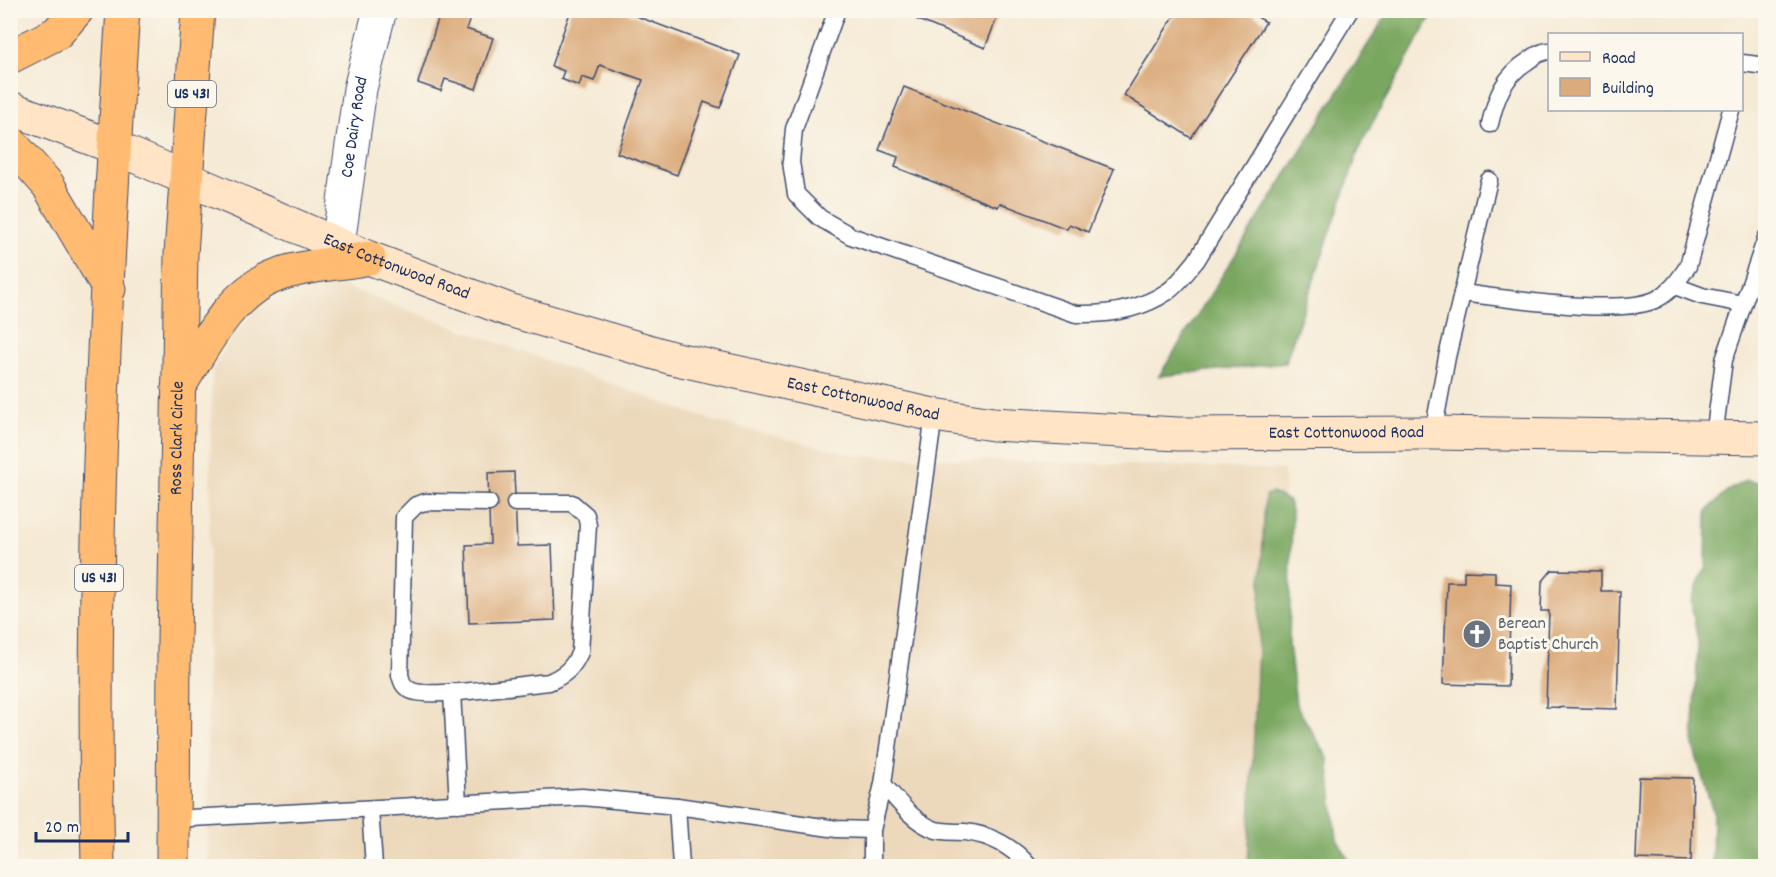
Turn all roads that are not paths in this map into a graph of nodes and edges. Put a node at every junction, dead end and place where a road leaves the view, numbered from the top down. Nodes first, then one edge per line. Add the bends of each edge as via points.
1 (77, 10) edge
2 (123, 10) edge
3 (198, 10) edge
4 (380, 10) edge
5 (837, 10) edge
6 (1350, 10) edge
7 (1548, 51) edge
8 (10, 57) edge
9 (1743, 64) edge
10 (1766, 66) edge
11 (10, 108) edge
12 (1731, 111) edge
13 (1490, 124) dead end
14 (10, 142) edge
15 (114, 147) junction
16 (186, 177) junction
17 (1489, 180) dead end
18 (1766, 238) edge
19 (338, 243) junction
20 (369, 258) junction
21 (1675, 286) junction
22 (109, 289) junction
23 (1462, 293) junction
24 (1743, 304) junction
25 (177, 389) junction
26 (934, 415) junction
27 (1433, 433) junction
28 (1714, 437) junction
29 (1766, 438) edge
30 (489, 503) dead end
31 (516, 503) dead end
32 (452, 692) junction
33 (883, 784) junction
34 (458, 804) junction
35 (677, 806) junction
36 (370, 809) junction
37 (172, 819) junction
38 (872, 830) junction
39 (98, 867) edge
40 (173, 867) edge
41 (374, 867) edge
42 (681, 867) edge
43 (872, 867) edge
44 (1029, 867) edge

1 - 8 highway via 57,33
2 - 15 highway, US 431
3 - 16 highway, Ross Clark Circle / US 431
4 - 19 street, Coe Dairy Road via 360,89
5 - 6 lane via 794,129 791,162 796,194 820,218 851,236 1076,314 1103,315 1137,307 1169,291 1196,261
7 - 13 lane via 1512,71 1495,99
9 - 10 lane
11 - 15 main road, East Cottonwood Road
12 - 21 lane via 1688,266
14 - 22 highway via 48,185
15 - 16 main road, East Cottonwood Road
15 - 22 highway, US 431
16 - 19 main road, East Cottonwood Road
16 - 25 highway, Ross Clark Circle / US 431
17 - 23 lane
18 - 24 lane
19 - 20 main road, East Cottonwood Road
20 - 25 highway via 277,275 247,291 218,324
20 - 26 main road, East Cottonwood Road via 509,310 672,358
21 - 23 lane via 1655,300 1607,307
21 - 24 lane
22 - 39 highway, US 431 via 96,676
23 - 27 lane
24 - 28 lane via 1724,360
25 - 37 highway, Ross Clark Circle / US 431
26 - 27 main road, East Cottonwood Road via 993,424 1178,434
26 - 33 lane
27 - 28 main road, East Cottonwood Road
28 - 29 main road, East Cottonwood Road
30 - 32 lane via 425,502 411,509 402,524 400,675 403,685 411,691
31 - 32 lane via 572,503 586,515 580,652 571,669 549,682
32 - 34 lane
33 - 38 lane
33 - 44 lane via 914,817 936,830 998,840 1018,852
34 - 35 lane via 582,797
34 - 36 lane
35 - 38 lane via 837,829
35 - 42 lane
36 - 37 lane
36 - 41 lane
37 - 40 highway, Ross Clark Circle / US 431
38 - 43 lane

